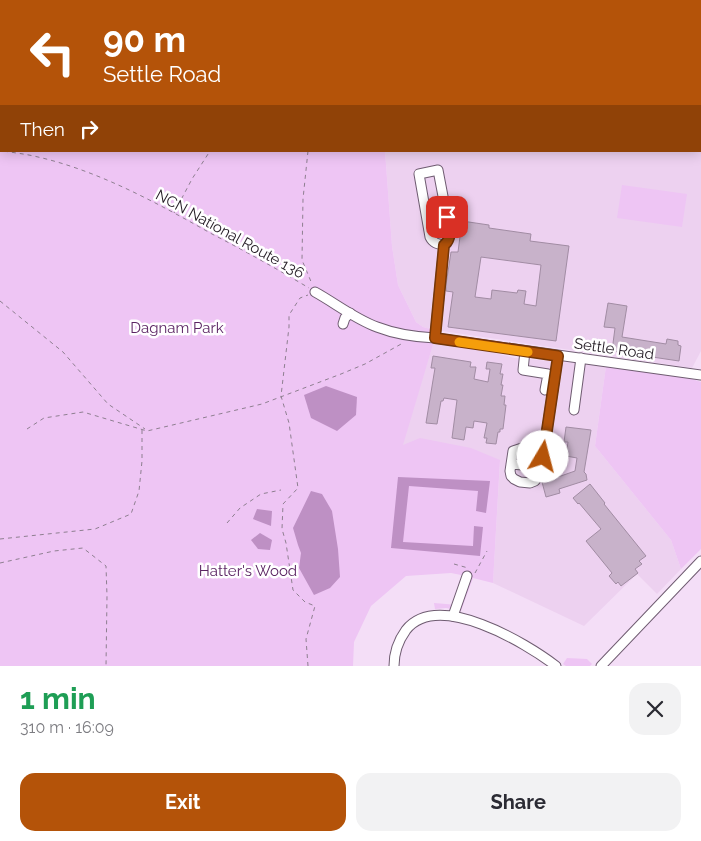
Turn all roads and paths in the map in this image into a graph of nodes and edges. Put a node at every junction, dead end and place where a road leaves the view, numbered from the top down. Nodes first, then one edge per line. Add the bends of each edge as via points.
1 (8, 152) edge
2 (209, 152) edge
3 (308, 152) edge
4 (174, 213) junction
5 (444, 245) junction
6 (315, 292) junction
7 (0, 301) edge
8 (350, 313) junction
9 (342, 324) dead end
10 (414, 337) junction
11 (435, 338) junction
12 (525, 351) junction
13 (558, 356) junction
14 (581, 358) junction
15 (700, 372) edge
16 (546, 390) dead end
17 (574, 410) dead end
18 (142, 429) junction
19 (28, 430) dead end
20 (147, 431) junction
21 (511, 464) junction
22 (282, 490) dead end
23 (227, 523) dead end
24 (0, 539) edge
25 (488, 551) dead end
26 (701, 561) edge
27 (0, 563) edge
28 (470, 577) joint
29 (454, 616) junction
30 (106, 666) edge
31 (308, 666) edge
32 (394, 666) edge
33 (556, 666) edge
34 (601, 666) edge

1 - 4 path, NCN National Route 136 via 80,170
2 - 4 path
3 - 6 path via 302,260
4 - 6 path, NCN National Route 136
5 - 5 street via 432,242 430,237 420,174 438,170 450,233
5 - 11 street
6 - 8 street, Settle Road
6 - 31 path, NCN National Route 136 via 300,298 289,316 281,396 289,422 298,488 283,504 282,529 293,590 305,602 315,606 306,639
7 - 20 path via 63,352 108,404
8 - 9 street
8 - 10 street, Settle Road via 376,327
10 - 11 street, Settle Road
10 - 20 path via 365,364 262,404
11 - 12 street, Settle Road
12 - 13 street, Settle Road
12 - 16 street via 523,370 548,374
13 - 14 street, Settle Road
13 - 21 street via 538,477 530,483 520,482 511,476
14 - 15 street, Settle Road
14 - 17 street
18 - 19 path via 83,412 44,418
18 - 20 path
18 - 24 path via 139,491 132,514 95,529
21 - 21 street via 534,466 537,449 513,451
22 - 23 path via 261,494 240,508
25 - 28 path
26 - 34 street
27 - 30 path via 83,548 106,566
28 - 29 street
29 - 32 street via 429,616 410,626 398,644
29 - 33 street via 497,631

